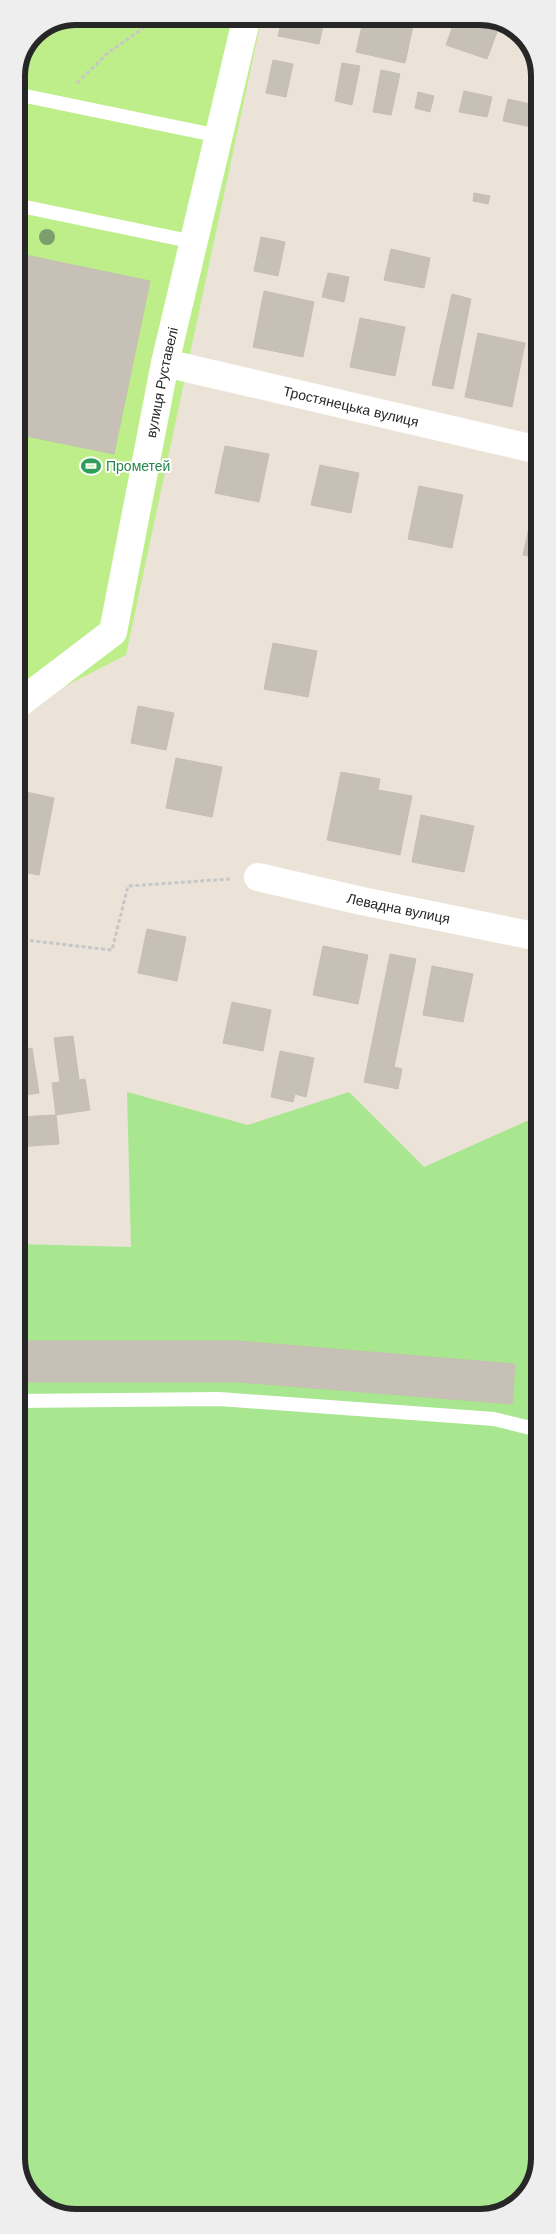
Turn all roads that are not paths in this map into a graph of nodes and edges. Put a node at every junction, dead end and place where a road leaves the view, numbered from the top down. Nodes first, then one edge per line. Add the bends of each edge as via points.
1 (245, 25) edge
2 (25, 96) edge
3 (219, 136) junction
4 (25, 207) edge
5 (194, 242) junction
6 (164, 363) junction
7 (531, 448) edge
8 (25, 699) edge
9 (258, 877) road end
10 (531, 935) edge
11 (25, 1401) edge
12 (531, 1428) edge

1 - 3 street, вулиця Руставелі
2 - 3 lane
3 - 5 street, вулиця Руставелі
4 - 5 lane
5 - 6 street, вулиця Руставелі
6 - 7 street, Тростянецька вулиця
6 - 8 street, вулиця Руставелі via 113,632
9 - 10 street, Левадна вулиця
11 - 12 lane via 219,1399 494,1419

